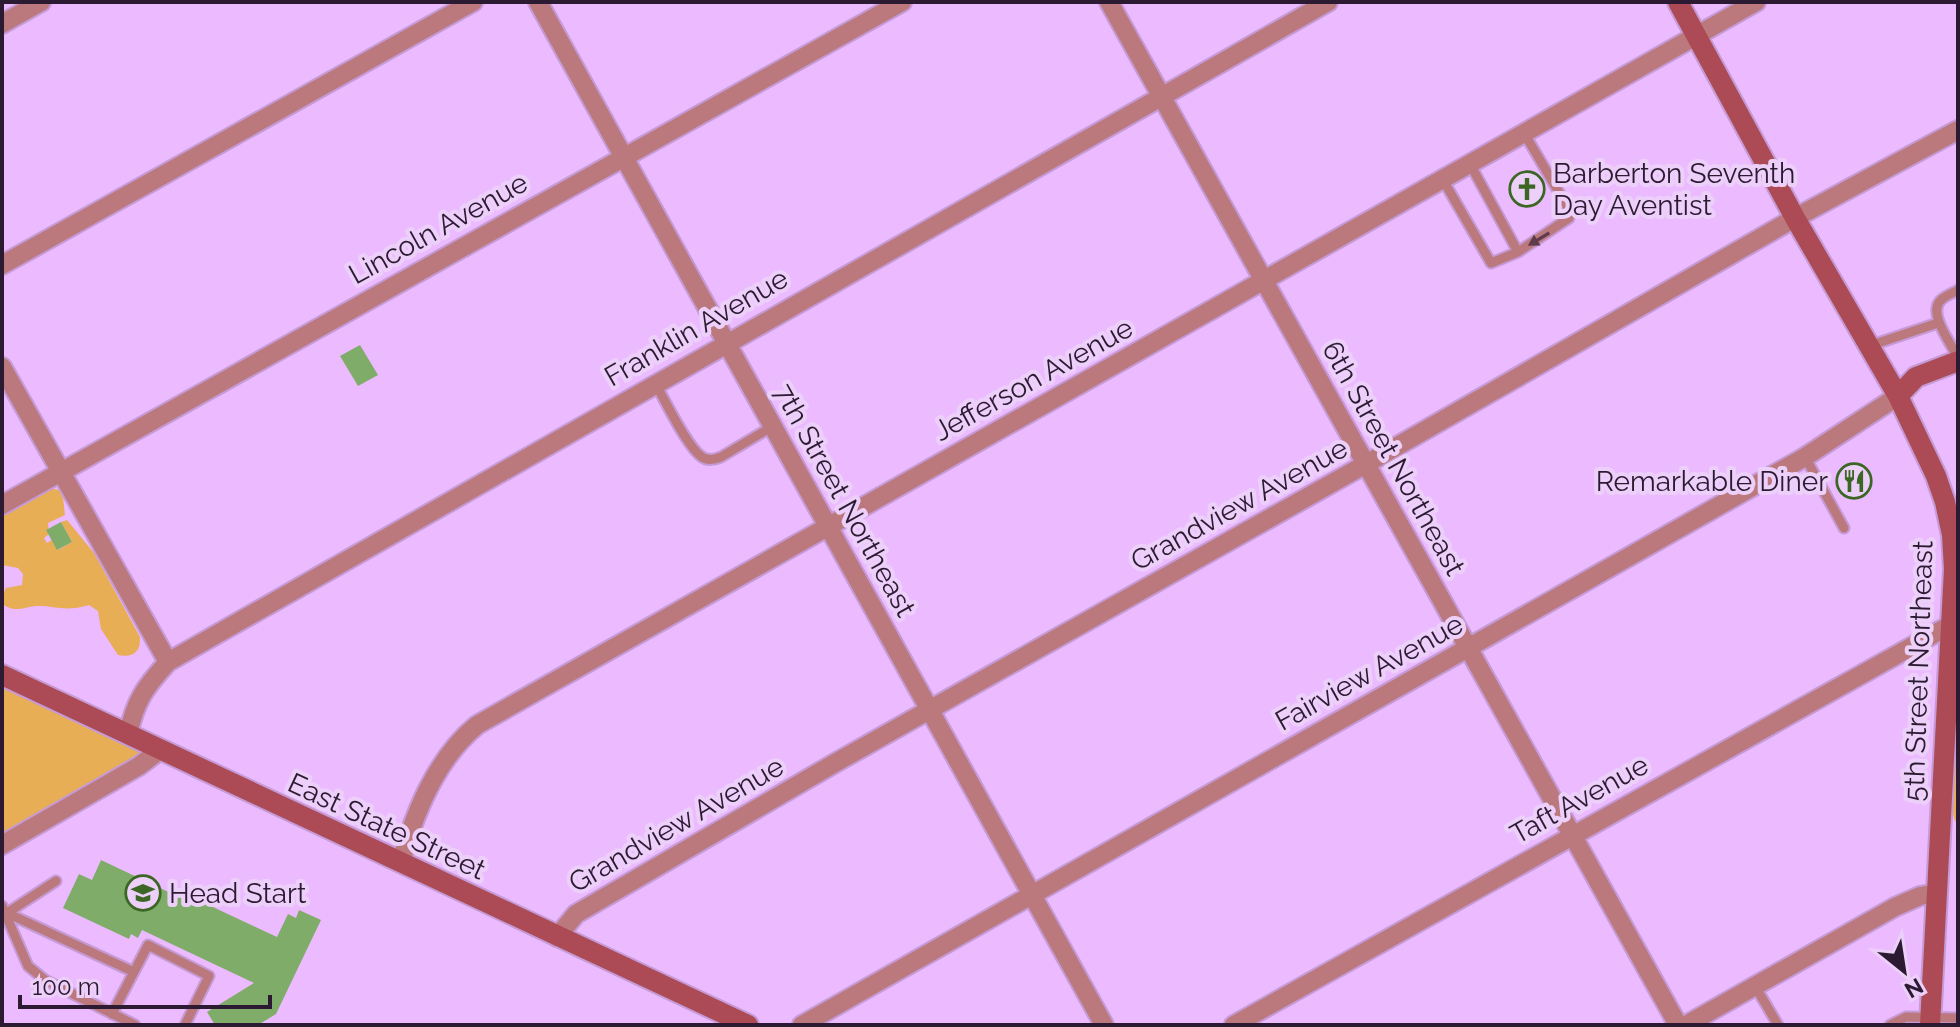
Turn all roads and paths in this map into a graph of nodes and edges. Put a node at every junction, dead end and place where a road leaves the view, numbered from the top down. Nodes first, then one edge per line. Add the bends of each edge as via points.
1 (41, 2) edge
2 (473, 2) edge
3 (538, 2) edge
4 (902, 2) edge
5 (1109, 2) edge
6 (1328, 2) edge
7 (1678, 2) edge
8 (1756, 2) edge
9 (2, 24) edge
10 (1696, 35) junction
11 (1161, 96) junction
12 (1958, 130) edge
13 (1524, 133) junction
14 (624, 157) junction
15 (1470, 164) junction
16 (1443, 180) junction
17 (1795, 218) junction
18 (1518, 252) junction
19 (2, 265) edge
20 (1264, 281) junction
21 (1958, 290) edge
22 (1938, 323) junction
23 (1953, 335) edge
24 (726, 342) junction
25 (1869, 346) junction
26 (1958, 359) edge
27 (2, 367) edge
28 (655, 383) junction
29 (1898, 396) junction
30 (773, 426) junction
31 (1805, 457) junction
32 (1366, 464) junction
33 (61, 472) junction
34 (2, 505) edge
35 (828, 526) junction
36 (1844, 528) dead end
37 (1952, 624) junction
38 (1468, 648) junction
39 (168, 662) junction
40 (2, 675) edge
41 (930, 710) junction
42 (128, 735) junction
43 (160, 750) junction
44 (1572, 834) junction
45 (2, 845) edge
46 (401, 863) junction
47 (56, 881) dead end
48 (1937, 893) junction
49 (1032, 895) junction
50 (4, 910) edge
51 (557, 937) junction
52 (134, 972) junction
53 (1755, 986) junction
54 (112, 1014) junction
55 (1958, 1018) edge
56 (1931, 1021) edge
57 (135, 1025) edge
58 (185, 1025) edge
59 (748, 1025) edge
60 (802, 1025) edge
61 (1104, 1025) edge
62 (1234, 1025) edge
63 (1678, 1025) edge
64 (1686, 1025) edge
65 (1778, 1025) edge
66 (1890, 1025) edge

1 - 9 street
2 - 19 street
3 - 14 street, 7th Street Northeast
4 - 14 street, Lincoln Avenue
5 - 11 street, 6th Street Northeast
6 - 11 street, Franklin Avenue
7 - 10 main road, 5th Street Northeast
8 - 10 street, Jefferson Avenue
10 - 13 street, Jefferson Avenue
10 - 17 main road, 5th Street Northeast
11 - 20 street, 6th Street Northeast
11 - 24 street, Franklin Avenue
12 - 17 street, Grandview Avenue
13 - 15 street, Jefferson Avenue
13 -> 18 lane via 1570,211 1559,227
14 - 24 street, 7th Street Northeast
14 - 33 street, Lincoln Avenue
15 - 16 street, Jefferson Avenue
15 - 18 lane
16 - 18 lane via 1491,263
16 - 20 street, Jefferson Avenue
17 - 25 main road, 5th Street Northeast
17 - 32 street, Grandview Avenue
20 - 32 street, 6th Street Northeast
20 - 35 street, Jefferson Avenue
21 - 22 lane via 1940,301
22 - 23 lane
22 - 25 lane
23 - 26 lane
24 - 28 street, Franklin Avenue
24 - 30 street, 7th Street Northeast
25 - 29 main road, 5th Street Northeast
26 - 29 main road, Fairview Avenue via 1916,377
27 - 33 street
28 - 30 lane via 703,459 721,457
28 - 39 street, Franklin Avenue
29 - 31 street, Fairview Avenue
29 - 37 main road, 5th Street Northeast via 1945,502 1954,569
30 - 35 street, 7th Street Northeast
31 - 36 lane
31 - 38 street, Fairview Avenue
32 - 38 street, 6th Street Northeast
32 - 41 street, Grandview Avenue
33 - 34 street, Lincoln Avenue
33 - 39 street
35 - 41 street, 7th Street Northeast
35 - 46 street, Jefferson Avenue via 477,725 442,763
37 - 44 street, Taft Avenue
37 - 48 main road, 5th Street Northeast
38 - 44 street, 6th Street Northeast
38 - 49 street, Fairview Avenue
39 - 42 street, Franklin Avenue via 136,702
40 - 42 main road, East State Street
41 - 49 street, 7th Street Northeast
41 - 51 street, Grandview Avenue via 576,914
42 - 43 main road, East State Street
43 - 45 street
43 - 46 main road, East State Street
44 - 62 street, Taft Avenue
44 - 63 street, 6th Street Northeast
46 - 51 main road, East State Street
47 - 50 lane
48 - 53 street via 1895,907
48 - 56 main road, 5th Street Northeast
49 - 60 street, Fairview Avenue
49 - 61 street, 7th Street Northeast
50 - 52 lane
50 - 54 lane via 28,966
51 - 59 main road, East State Street
52 - 54 lane
52 - 58 lane via 148,945 209,976
53 - 64 street
53 - 65 lane
54 - 57 lane
55 - 56 lane
56 - 66 lane via 1906,1017

